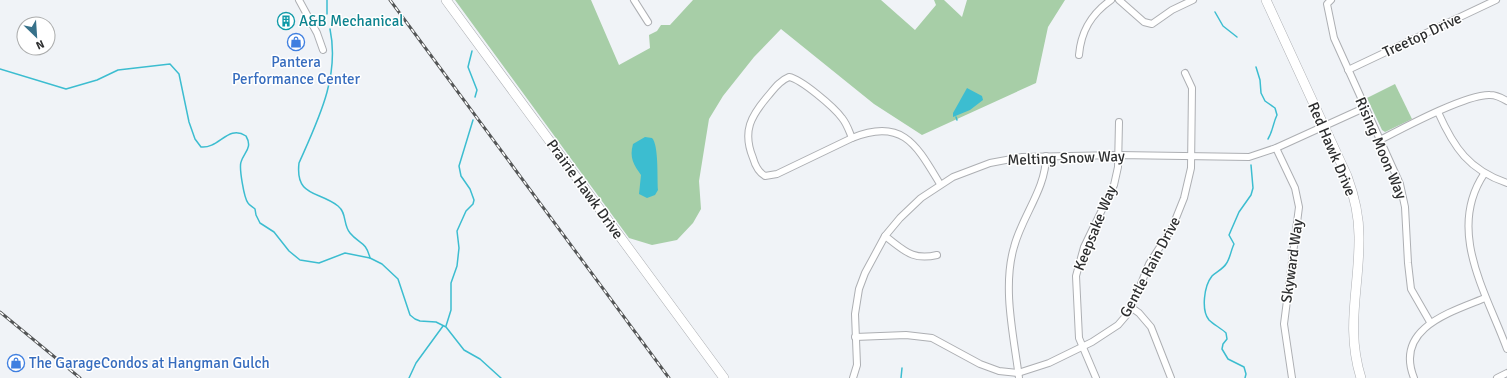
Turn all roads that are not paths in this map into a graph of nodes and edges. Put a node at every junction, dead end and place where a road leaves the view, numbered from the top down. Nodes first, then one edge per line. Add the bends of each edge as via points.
1 (299, 0) edge
2 (446, 0) edge
3 (634, 0) edge
4 (1111, 0) edge
5 (1118, 0) edge
6 (1193, 0) edge
7 (1266, 0) edge
8 (1331, 0) edge
9 (1496, 0) edge
10 (648, 22) dead end
11 (323, 50) dead end
12 (1079, 55) dead end
13 (1348, 70) junction
14 (1185, 73) dead end
15 (1507, 101) edge
16 (1364, 108) junction
17 (1438, 112) junction
18 (1119, 122) dead end
19 (1324, 126) junction
20 (852, 138) junction
21 (1380, 140) junction
22 (1276, 148) junction
23 (1118, 155) junction
24 (1046, 156) junction
25 (1191, 157) junction
26 (1484, 174) junction
27 (1507, 183) edge
28 (940, 184) junction
29 (885, 236) junction
30 (937, 255) dead end
31 (1485, 298) junction
32 (1132, 308) junction
33 (1430, 322) junction
34 (855, 337) junction
35 (1082, 347) junction
36 (1507, 349) edge
37 (1507, 373) edge
38 (1019, 376) edge
39 (724, 378) edge
40 (853, 378) edge
41 (1096, 378) edge
42 (1171, 378) edge
43 (1292, 378) edge
44 (1361, 378) edge
45 (1414, 378) edge
46 (1497, 378) edge

1 - 11 street
2 - 39 street, Prairie Hawk Drive
3 - 10 street
4 - 12 street via 1088,23 1082,33
5 - 6 street via 1144,22 1152,24
7 - 19 street, Red Hawk Drive
8 - 13 street, Rising Moon Way via 1327,4 1334,38
9 - 13 street, Treetop Drive
13 - 16 street, Rising Moon Way
14 - 25 street, Gentle Rain Drive via 1192,88
15 - 17 street via 1490,95 1472,97
16 - 19 street, Melting Snow Way
16 - 21 street, Rising Moon Way
17 - 21 street
17 - 26 street via 1458,150
18 - 23 street, Keepsake Way
19 - 22 street, Melting Snow Way
19 - 44 street, Red Hawk Drive via 1348,180 1357,213 1359,248 1352,325 1355,356
20 - 20 street via 769,176 758,170 750,153 748,137 750,121 754,114 780,82 789,77 799,81 831,107 842,118
20 - 28 street via 865,132 885,130 905,136 920,150
21 - 33 street, Rising Moon Way via 1403,195 1411,289
22 - 25 street, Melting Snow Way via 1242,158
22 - 43 street, Skyward Way via 1294,188 1299,207 1284,324
23 - 24 street, Melting Snow Way
23 - 25 street, Melting Snow Way
23 - 35 street, Keepsake Way via 1114,186 1084,248 1076,276
24 - 28 street, Melting Snow Way via 990,162
24 - 38 street via 1044,178 1024,218 1011,257 1009,294
25 - 32 street, Gentle Rain Drive via 1180,212 1149,264
26 - 27 street
26 - 31 street via 1475,186 1470,203 1469,224 1475,270
28 - 29 street, Melting Snow Way via 911,206
29 - 30 street via 912,255
29 - 34 street, Melting Snow Way via 859,289
31 - 33 street
31 - 36 street
32 - 35 street, Gentle Rain Drive via 1118,325
32 - 42 street via 1151,327
33 - 45 street via 1416,339 1412,349 1409,362
34 - 38 street, Gentle Rain Drive via 906,335 932,338 980,364
34 - 40 street, Melting Snow Way via 857,365
35 - 38 street, Gentle Rain Drive
35 - 41 street, Keepsake Way
37 - 46 street

